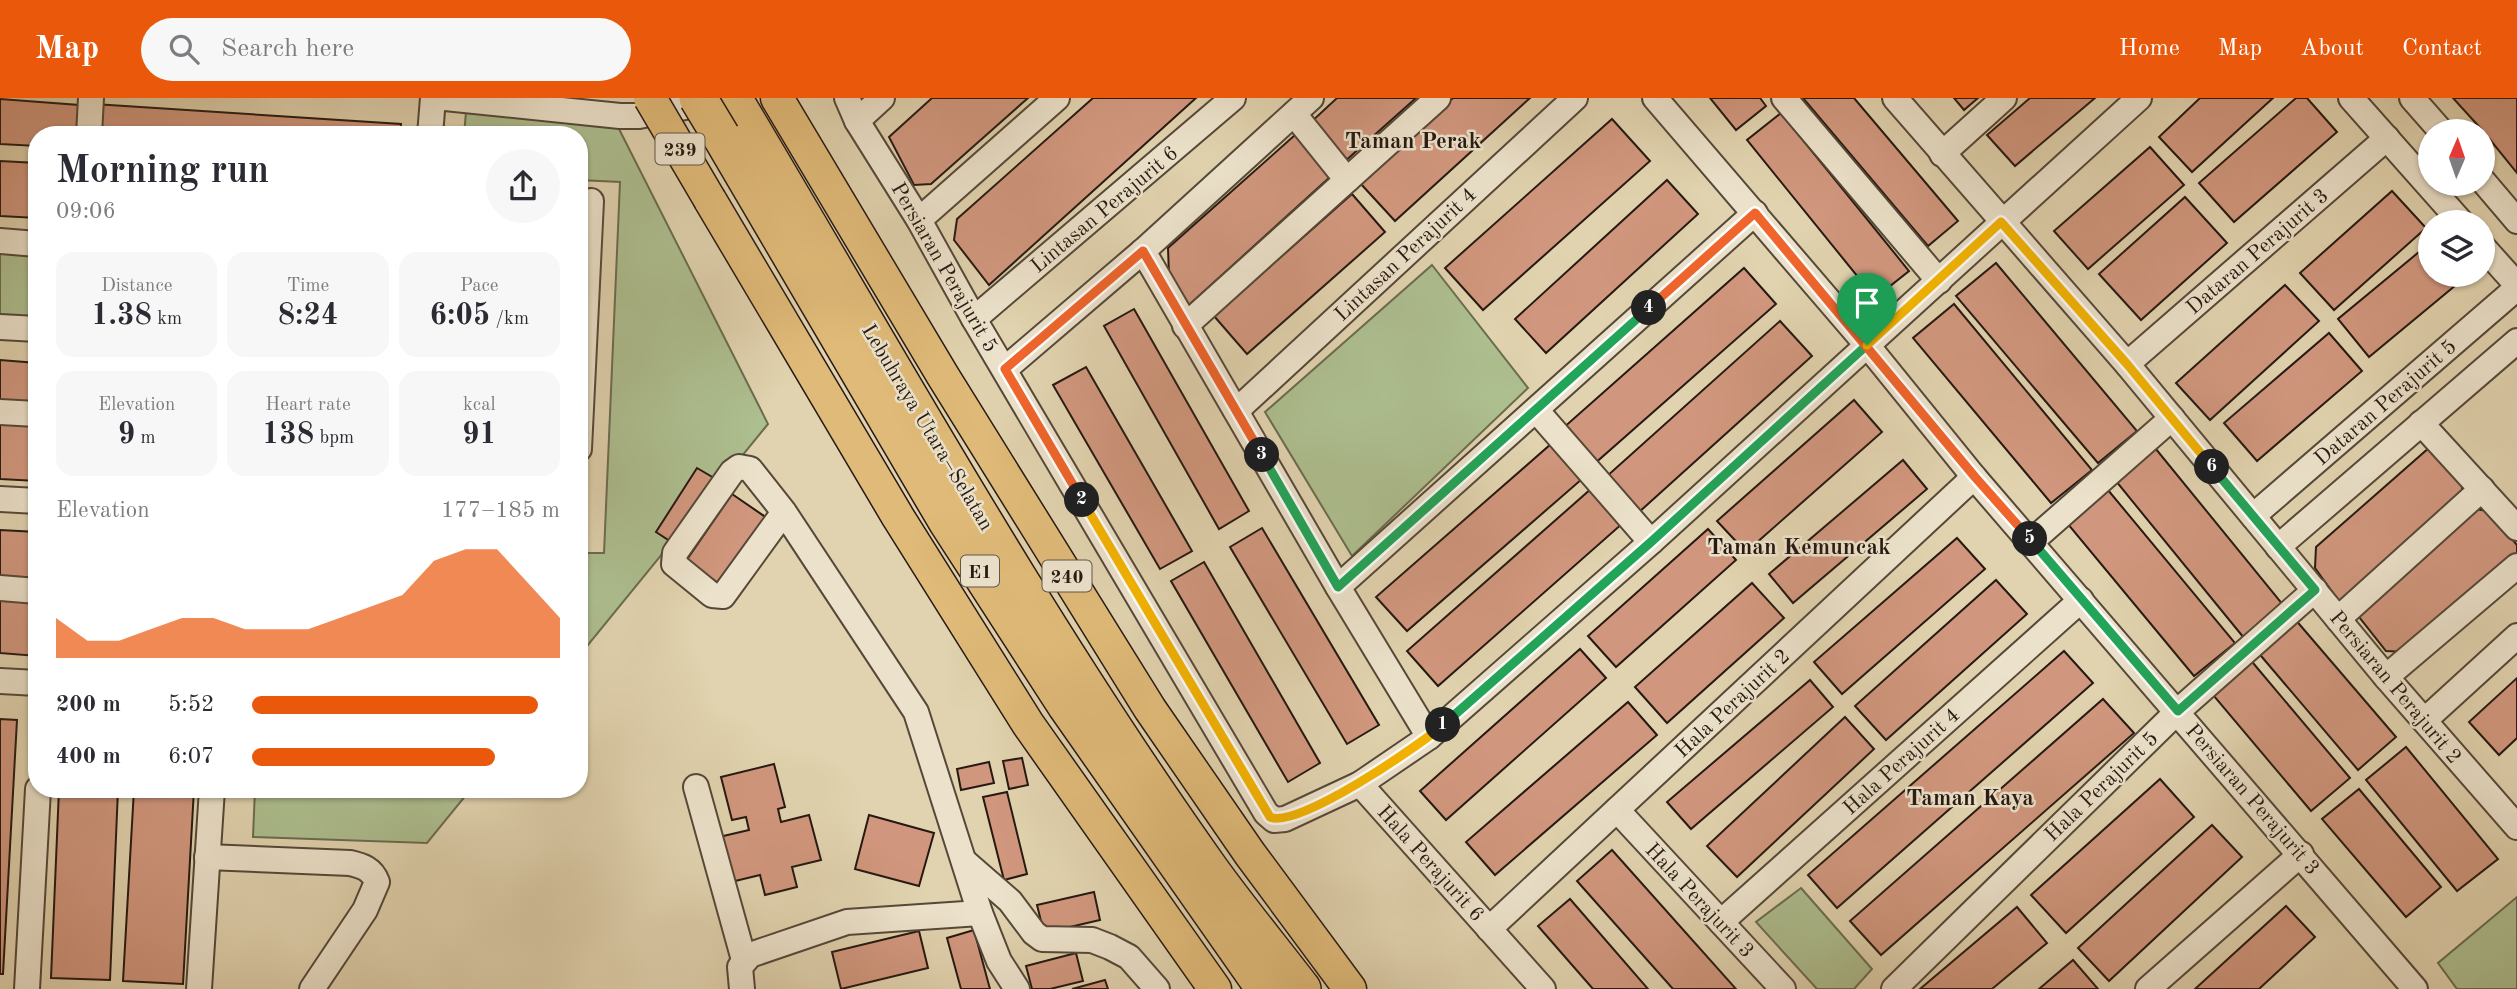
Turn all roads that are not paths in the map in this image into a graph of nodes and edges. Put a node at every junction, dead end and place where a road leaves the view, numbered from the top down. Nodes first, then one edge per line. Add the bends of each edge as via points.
1 (91, 98) edge
2 (433, 98) edge
3 (445, 98) edge
4 (582, 98) edge
5 (650, 98) edge
6 (666, 98) edge
7 (698, 98) edge
8 (727, 98) edge
9 (733, 98) edge
10 (778, 98) edge
11 (837, 98) edge
12 (882, 98) edge
13 (1057, 98) edge
14 (1233, 98) edge
15 (1438, 98) edge
16 (1575, 98) edge
17 (1655, 98) edge
18 (1784, 98) edge
19 (1895, 98) edge
20 (2004, 98) edge
21 (2139, 98) edge
22 (2352, 98) edge
23 (2412, 98) edge
24 (1302, 106) edge
25 (852, 109) edge
26 (2430, 119) edge
27 (89, 126) edge
28 (431, 126) edge
29 (2387, 138) junction
30 (1941, 154) junction
31 (1347, 180) junction
32 (2496, 196) edge
33 (591, 201) dead end
34 (2450, 210) edge
35 (1755, 213) junction
36 (919, 220) junction
37 (2517, 221) edge
38 (2001, 222) junction
39 (0, 241) edge
40 (28, 243) edge
41 (1143, 251) junction
42 (2495, 261) edge
43 (588, 263) edge
44 (1939, 281) junction
45 (2517, 287) edge
46 (974, 319) junction
47 (1185, 326) junction
48 (0, 327) edge
49 (28, 329) edge
50 (2517, 341) edge
51 (1867, 345) junction
52 (2127, 364) junction
53 (1005, 369) junction
54 (1536, 410) junction
55 (1236, 411) junction
56 (0, 412) edge
57 (28, 414) edge
58 (2172, 418) junction
59 (2421, 424) junction
60 (1975, 477) junction
61 (2482, 489) junction
62 (0, 499) edge
63 (28, 501) edge
64 (784, 512) junction
65 (2253, 516) junction
66 (2517, 528) edge
67 (2032, 541) junction
68 (1651, 542) junction
69 (2278, 547) junction
70 (2517, 566) edge
71 (1338, 587) junction
72 (0, 589) edge
73 (2315, 590) junction
74 (28, 591) edge
75 (2081, 600) junction
76 (2338, 619) junction
77 (2517, 636) edge
78 (2386, 677) junction
79 (0, 681) edge
80 (28, 683) edge
81 (2178, 711) junction
82 (2425, 720) junction
83 (1429, 737) junction
84 (1360, 784) junction
85 (696, 787) dead end
86 (38, 798) edge
87 (211, 798) edge
88 (1618, 810) junction
89 (2517, 827) edge
90 (2301, 853) junction
91 (207, 857) junction
92 (963, 861) junction
93 (980, 913) junction
94 (1721, 922) junction
95 (1489, 929) junction
96 (744, 960) junction
97 (999, 961) junction
98 (2412, 988) edge
99 (27, 989) edge
100 (199, 989) edge
101 (312, 989) edge
102 (742, 989) edge
103 (999, 989) edge
104 (1017, 989) edge
105 (1157, 989) edge
106 (1215, 989) edge
107 (1265, 989) edge
108 (1302, 989) edge
109 (1350, 989) edge
110 (1543, 989) edge
111 (1783, 989) edge
112 (1894, 989) edge
113 (2148, 989) edge

1 - 27 street
2 - 28 street
3 - 8 street via 620,116
4 - 6 street via 637,104
5 - 106 main road, 239, bridge via 898,517 1028,724
7 - 107 highway, Lebuhraya Utara–Selatan / E1, bridge via 947,521 1066,705
9 - 108 highway, Lebuhraya Utara–Selatan / E1 via 1048,625 1212,872
10 - 109 main road, 240 via 943,376 1150,709
11 - 25 street, Persiaran Perajurit 5
12 - 25 street
13 - 36 street
14 - 46 street, Lintasan Perajurit 6
15 - 31 street
16 - 55 street, Lintasan Perajurit 4
17 - 35 street, Persiaran Perajurit 3
18 - 44 street
19 - 30 street, Persiaran Perajurit 2
20 - 30 street
21 - 38 street
22 - 29 street
23 - 26 street
24 - 31 street
24 - 41 street
25 - 36 street, Persiaran Perajurit 5
29 - 34 street
29 - 52 street, Dataran Perajurit 3
30 - 38 street, Persiaran Perajurit 2
31 - 47 street
32 - 37 street
33 - 43 street
35 - 51 street, Persiaran Perajurit 3
35 - 54 street
36 - 46 street, Persiaran Perajurit 5
38 - 44 street
38 - 52 street, Persiaran Perajurit 2
39 - 40 street
41 - 47 street
41 - 53 street
42 - 45 street
44 - 51 street
45 - 65 street, Dataran Perajurit 5
46 - 53 street, Persiaran Perajurit 5
47 - 55 street
48 - 49 street
50 - 59 street, Dataran Perajurit 5
51 - 60 street, Persiaran Perajurit 3
51 - 68 street
52 - 58 street, Persiaran Perajurit 2
53 - 84 street, Persiaran Perajurit 5 via 1266,813 1274,820 1285,819
54 - 68 street
54 - 71 street
55 - 71 street
56 - 57 street
58 - 65 street, Persiaran Perajurit 2
58 - 67 street
59 - 61 street
59 - 69 street, Dataran Perajurit 5
60 - 67 street, Persiaran Perajurit 3
60 - 88 street, Hala Perajurit 2
61 - 66 street
61 - 76 street
62 - 63 street
64 - 64 street via 723,596 712,595 674,564 675,553 735,469 750,469
64 - 92 street via 916,712
65 - 69 street, Persiaran Perajurit 2
67 - 75 street, Persiaran Perajurit 3
68 - 83 street
69 - 73 street, Persiaran Perajurit 2
70 - 78 street
71 - 83 street
72 - 74 street
73 - 76 street, Persiaran Perajurit 2
73 - 81 street, Hala Perajurit 5
75 - 81 street, Persiaran Perajurit 3
75 - 94 street, Hala Perajurit 4
76 - 78 street, Persiaran Perajurit 2
77 - 82 street
78 - 82 street, Persiaran Perajurit 2
79 - 80 street
81 - 90 street, Persiaran Perajurit 3
81 - 112 street, Hala Perajurit 5
82 - 89 street, Persiaran Perajurit 2
83 - 84 street
84 - 95 street, Hala Perajurit 6
85 - 96 street
86 - 99 street
87 - 91 street
88 - 94 street, Hala Perajurit 3
88 - 95 street, Hala Perajurit 2
90 - 98 street, Persiaran Perajurit 3
90 - 113 street
91 - 100 street
91 - 101 street via 350,863 373,873 377,882 365,910
92 - 93 street
92 - 105 street via 1010,901 1042,939 1092,940 1110,947 1129,957
93 - 96 street via 847,922 757,951
93 - 97 street
94 - 111 street, Hala Perajurit 3
95 - 110 street, Hala Perajurit 6
96 - 102 street via 739,974
97 - 103 street
97 - 104 street

